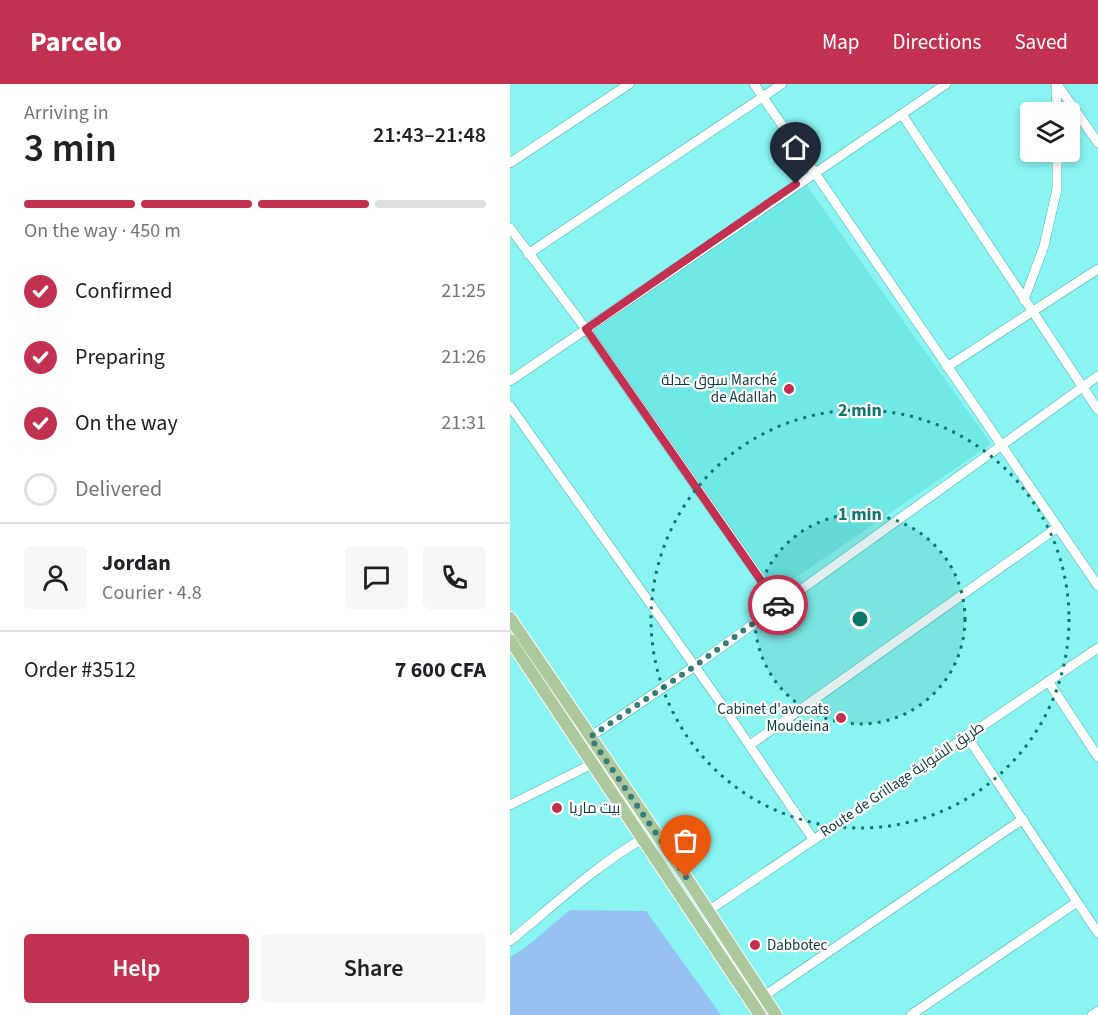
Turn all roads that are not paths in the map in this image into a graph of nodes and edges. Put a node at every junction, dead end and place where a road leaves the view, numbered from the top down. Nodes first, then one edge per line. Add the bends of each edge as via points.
1 (629, 84) edge
2 (754, 84) edge
3 (782, 84) edge
4 (946, 84) edge
5 (1057, 84) edge
6 (763, 97) junction
7 (1057, 102) edge
8 (903, 116) junction
9 (1098, 143) edge
10 (1057, 162) edge
11 (510, 163) edge
12 (814, 172) junction
13 (510, 228) edge
14 (528, 254) junction
15 (1098, 269) edge
16 (1024, 300) junction
17 (1032, 311) junction
18 (586, 329) junction
19 (947, 367) junction
20 (1098, 376) edge
21 (510, 381) edge
22 (1082, 386) junction
23 (510, 406) edge
24 (1098, 411) edge
25 (1002, 444) junction
26 (1058, 527) junction
27 (1098, 586) edge
28 (779, 604) junction
29 (510, 618) edge
30 (510, 640) edge
31 (1098, 648) edge
32 (695, 666) junction
33 (1048, 681) junction
34 (966, 735) junction
35 (590, 737) junction
36 (750, 745) junction
37 (1098, 757) edge
38 (604, 758) junction
39 (591, 765) junction
40 (510, 805) edge
41 (1023, 819) junction
42 (642, 839) junction
43 (813, 839) junction
44 (1077, 902) junction
45 (708, 911) junction
46 (1098, 933) edge
47 (510, 941) edge
48 (764, 996) junction
49 (1098, 1011) edge
50 (760, 1015) edge
51 (776, 1015) edge
52 (911, 1015) edge
53 (1092, 1015) edge

1 - 11 street
2 - 6 street
3 - 6 street
4 - 8 street
5 - 7 street
5 - 9 street
6 - 12 street
6 - 14 street
8 - 12 street
8 - 16 street
10 - 16 street via 1057,189 1044,246
12 - 18 street
12 - 19 street
13 - 14 street
14 - 18 street
15 - 17 street
16 - 17 street
17 - 19 street
17 - 22 street
18 - 21 street
18 - 28 street
19 - 25 street
20 - 22 street
22 - 24 street
22 - 25 street
23 - 32 street
25 - 26 street
25 - 28 street
26 - 27 street
26 - 36 street
28 - 32 street
29 - 35 main road
30 - 39 main road
31 - 33 street, Route de Grillage طريق الشواية
32 - 35 street
32 - 36 street
33 - 34 street, Route de Grillage طريق الشواية
33 - 37 street
34 - 41 street
34 - 43 street, Route de Grillage طريق الشواية
35 - 38 main road
36 - 43 street
38 - 39 street
38 - 45 main road
39 - 40 street
39 - 42 main road
41 - 44 street
41 - 48 street
42 - 47 street via 592,871
42 - 50 main road
43 - 45 street, Route de Grillage طريق الشواية
44 - 46 street
44 - 52 street
45 - 48 main road
48 - 51 main road
49 - 53 street

